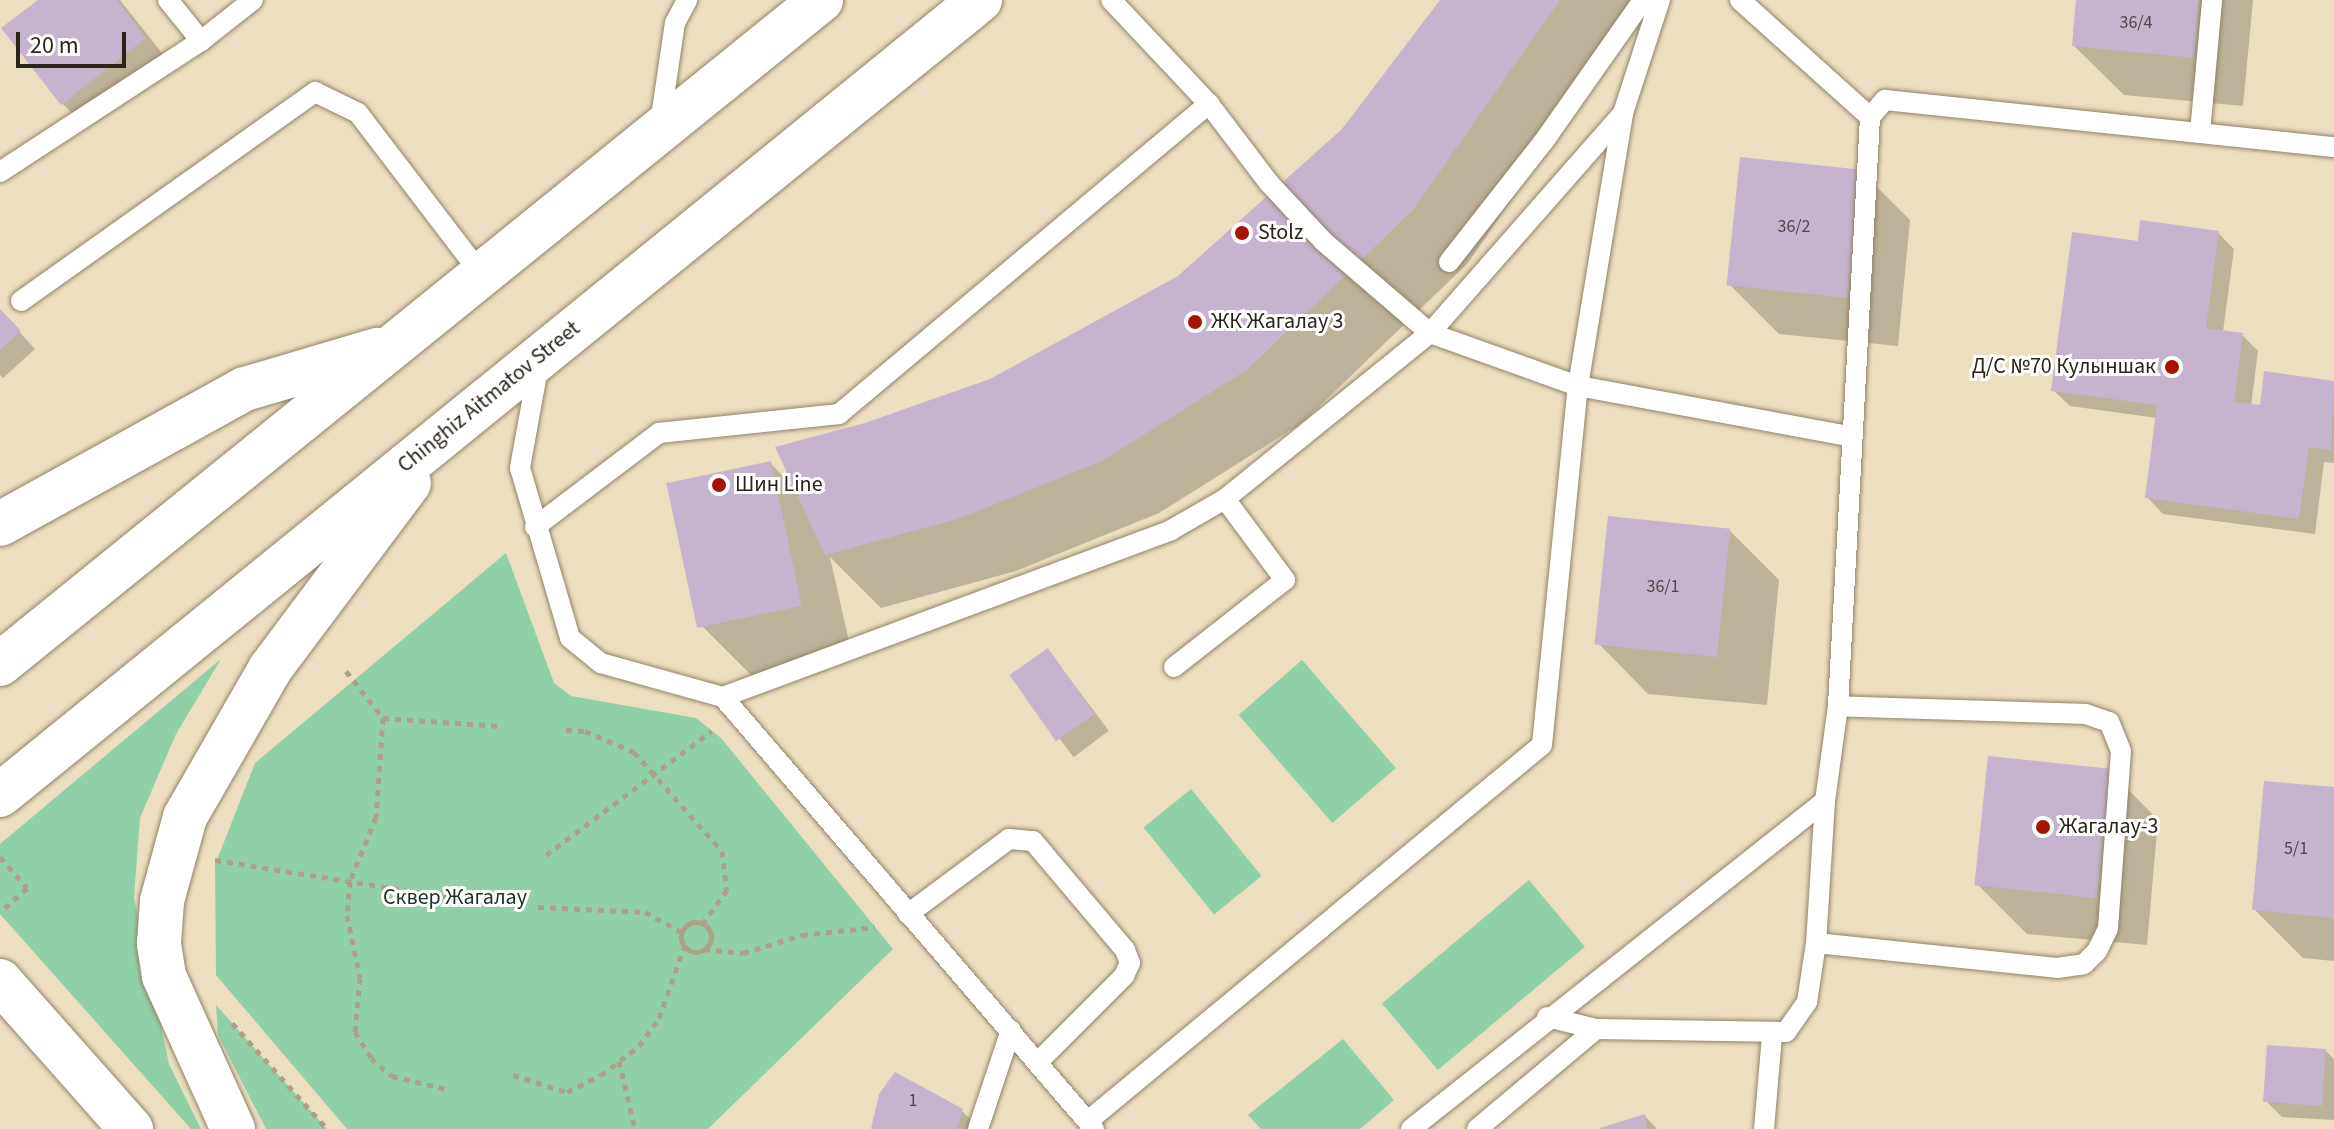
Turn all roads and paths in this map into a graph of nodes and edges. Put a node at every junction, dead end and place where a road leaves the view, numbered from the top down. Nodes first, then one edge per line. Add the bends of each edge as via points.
1 (168, 0) edge
2 (253, 0) edge
3 (687, 0) edge
4 (821, 0) edge
5 (980, 0) edge
6 (1111, 0) edge
7 (1643, 0) edge
8 (1660, 0) edge
9 (1740, 0) edge
10 (2212, 0) edge
11 (201, 41) junction
12 (1209, 104) junction
13 (1623, 113) junction
14 (1870, 117) junction
15 (659, 131) junction
16 (2200, 133) junction
17 (2334, 147) edge
18 (0, 172) edge
19 (1449, 262) dead end
20 (482, 275) junction
21 (21, 301) dead end
22 (1430, 333) junction
23 (394, 345) junction
24 (541, 355) junction
25 (1578, 386) junction
26 (448, 430) junction
27 (1852, 437) junction
28 (1225, 499) junction
29 (0, 524) edge
30 (535, 527) junction
31 (0, 664) edge
32 (1174, 667) dead end
33 (346, 671) dead end
34 (723, 697) junction
35 (1838, 706) junction
36 (383, 718) junction
37 (501, 726) dead end
38 (566, 730) dead end
39 (712, 731) dead end
40 (654, 774) junction
41 (0, 795) edge
42 (1825, 801) junction
43 (546, 855) dead end
44 (0, 857) edge
45 (205, 858) dead end
46 (350, 881) junction
47 (475, 901) dead end
48 (538, 907) dead end
49 (0, 912) edge
50 (908, 914) junction
51 (703, 923) junction
52 (875, 927) dead end
53 (681, 932) junction
54 (1816, 943) junction
55 (684, 947) junction
56 (704, 949) junction
57 (0, 981) edge
58 (226, 1017) dead end
59 (1547, 1017) junction
60 (1596, 1029) junction
61 (1011, 1030) junction
62 (1772, 1035) junction
63 (619, 1061) junction
64 (1038, 1062) junction
65 (513, 1075) dead end
66 (446, 1089) dead end
67 (1091, 1125) edge
68 (131, 1129) edge
69 (233, 1129) edge
70 (327, 1129) edge
71 (635, 1129) edge
72 (978, 1129) edge
73 (1411, 1129) edge
74 (1477, 1129) edge
75 (1764, 1129) edge

1 - 11 lane
2 - 11 lane
3 - 15 lane via 675,23
4 - 15 main road
5 - 24 main road, Chinghiz Aitmatov Street
6 - 12 lane
7 - 19 lane via 1544,141
8 - 13 lane
9 - 14 lane
10 - 16 lane
11 - 18 lane
12 - 22 lane via 1269,183 1323,241
12 - 30 lane via 839,414 659,433
13 - 22 lane
13 - 25 lane
14 - 16 lane via 1885,100
14 - 27 lane
15 - 20 main road
16 - 17 lane
20 - 21 lane via 358,113 315,92
20 - 23 main road
22 - 25 lane
22 - 28 lane
23 - 29 main road via 245,389
23 - 31 main road
24 - 26 main road, Chinghiz Aitmatov Street
24 - 30 lane via 520,468
25 - 27 lane
25 - 67 lane via 1542,745
26 - 41 main road, Chinghiz Aitmatov Street
26 - 69 main road via 270,669 185,817 162,901 159,943 175,1003
27 - 35 lane
28 - 32 lane via 1285,580
28 - 34 lane via 1171,530
30 - 34 lane via 570,638 601,663
33 - 36 path
34 - 50 lane
35 - 42 lane
35 - 54 lane via 2086,714 2109,722 2121,751 2108,928 2084,964 2057,968
36 - 37 path
36 - 46 path via 376,817
38 - 40 path via 612,740 634,752
39 - 40 path
40 - 43 path
40 - 51 path via 722,851 727,890
42 - 54 lane
42 - 59 lane
44 - 49 path via 27,888
45 - 46 path
46 - 47 path
46 - 66 path via 347,915 360,978 355,1032 371,1058 392,1076
48 - 53 path via 645,912
50 - 61 lane
50 - 64 lane via 1009,839 1033,841 1130,963 1124,976
51 - 53 path via 694,921
51 - 56 path via 711,937
52 - 56 path via 802,935 743,953
53 - 55 path
54 - 62 lane via 1802,1015 1786,1032
55 - 56 path
55 - 63 path via 659,1018 639,1046
57 - 68 main road
58 - 70 path
59 - 60 lane
59 - 73 lane
60 - 62 lane
60 - 74 lane
61 - 64 lane
61 - 72 lane
62 - 75 lane
63 - 65 path via 567,1092
63 - 71 path
64 - 67 lane

